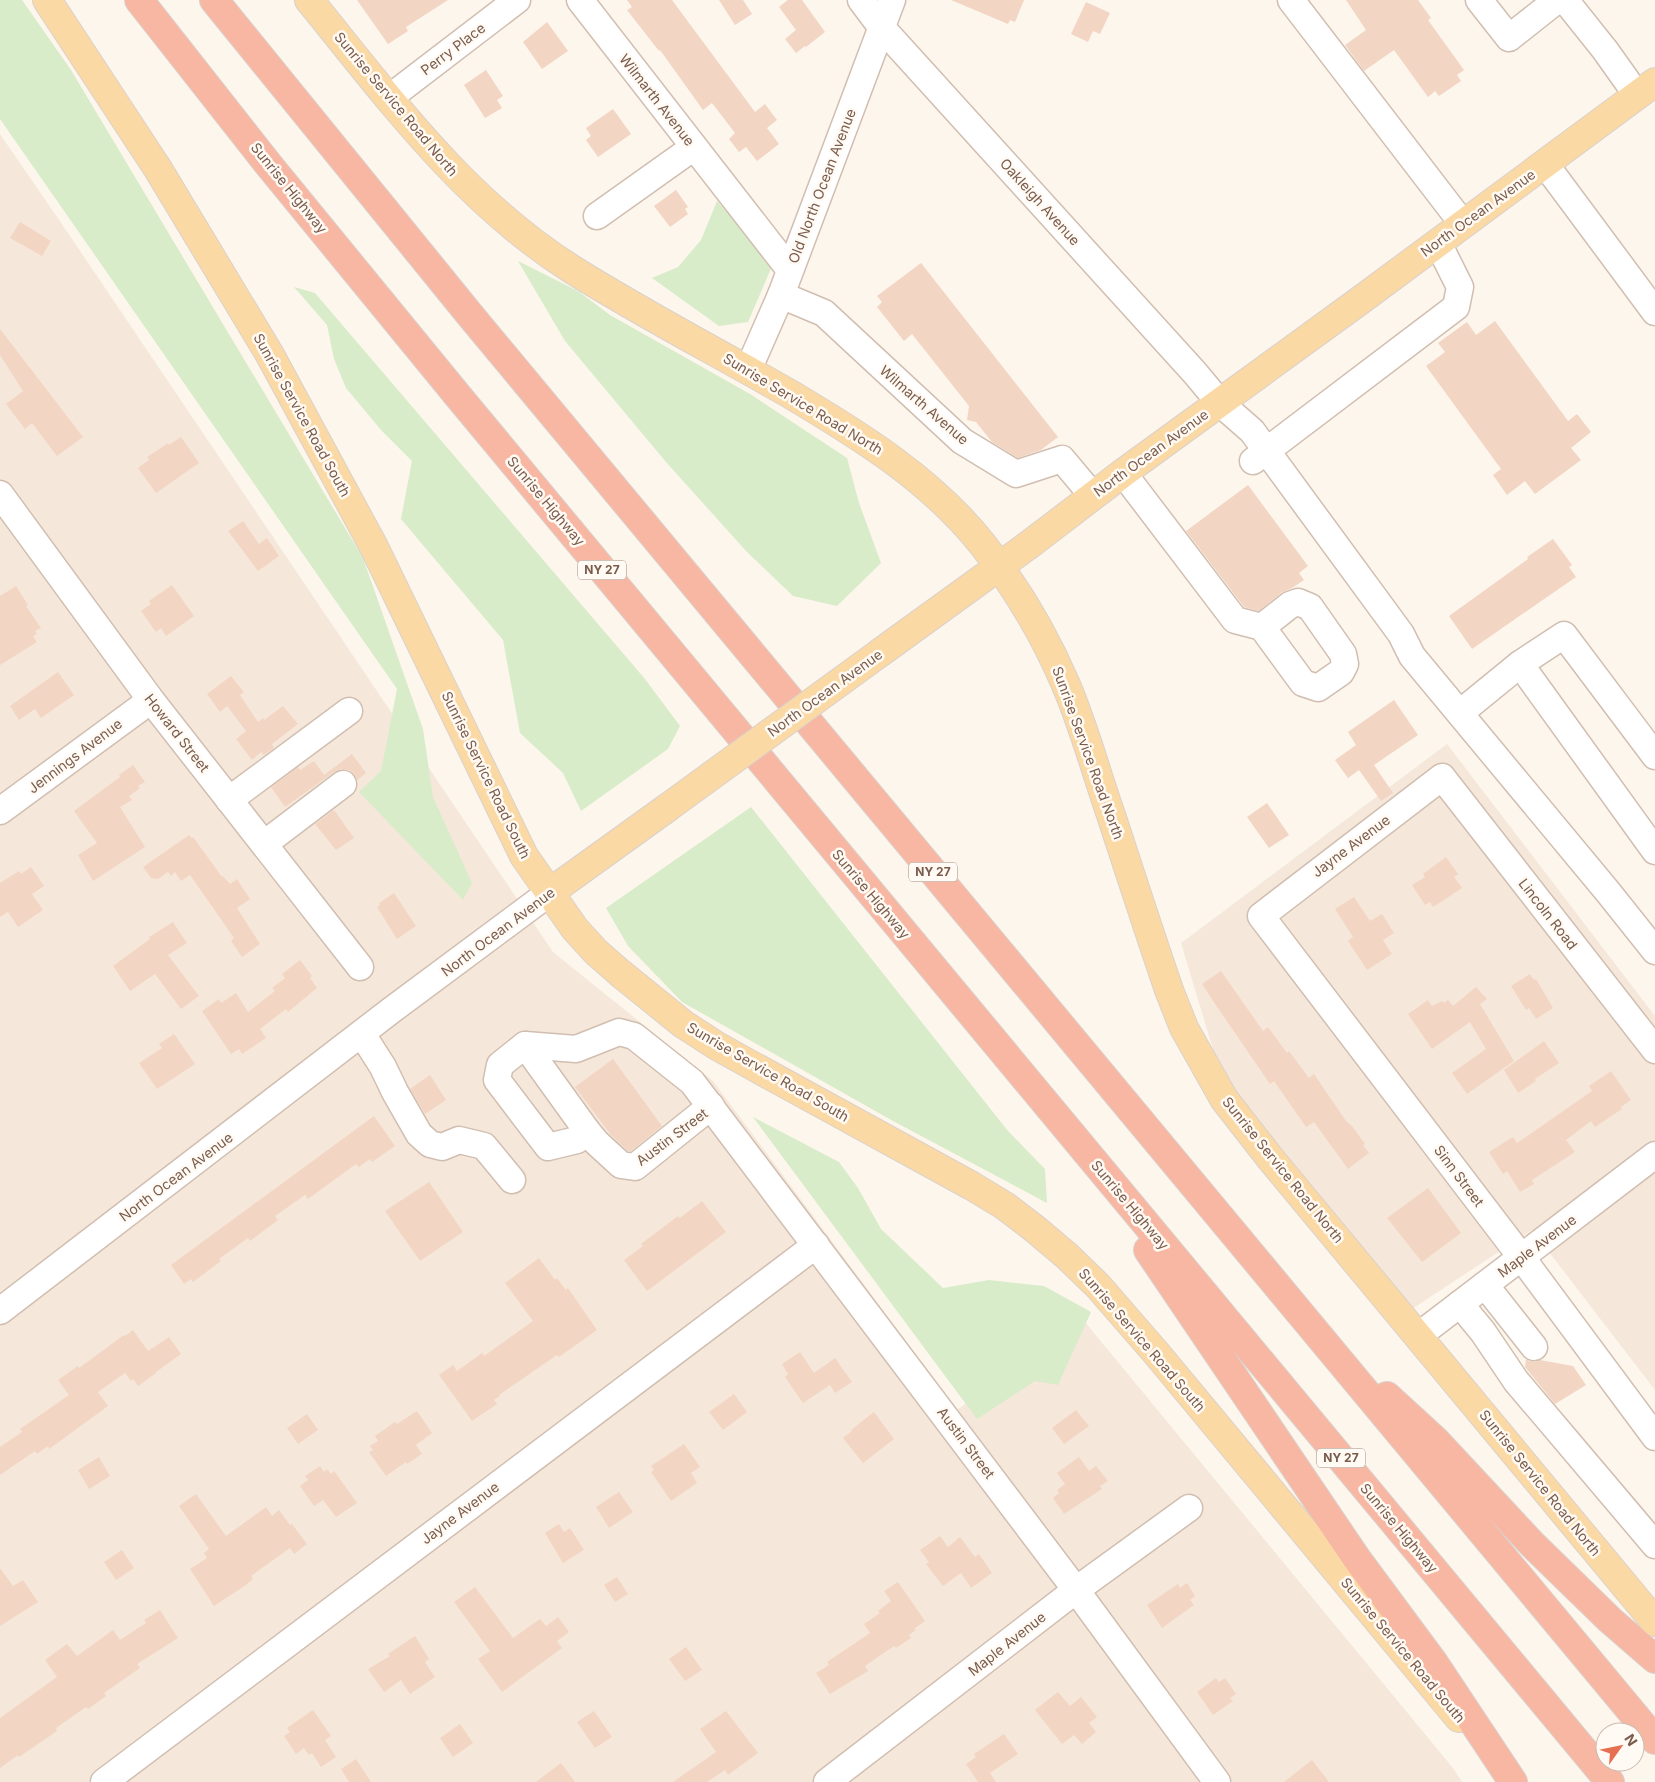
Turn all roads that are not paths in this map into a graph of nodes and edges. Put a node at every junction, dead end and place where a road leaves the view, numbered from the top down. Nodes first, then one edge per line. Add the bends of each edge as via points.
1 (47, 0) edge
2 (139, 0) edge
3 (214, 0) edge
4 (309, 0) edge
5 (517, 0) edge
6 (580, 0) edge
7 (861, 0) edge
8 (892, 0) edge
9 (1291, 0) edge
10 (1479, 0) edge
11 (1557, 0) edge
12 (1565, 0) edge
13 (882, 28) junction
14 (1646, 88) edge
15 (389, 98) junction
16 (694, 147) junction
17 (1545, 164) junction
18 (597, 216) dead end
19 (1463, 224) junction
20 (1438, 243) junction
21 (790, 270) junction
22 (781, 295) junction
23 (1655, 312) edge
24 (748, 370) junction
25 (1220, 403) junction
26 (1259, 456) junction
27 (1123, 473) junction
28 (0, 494) edge
29 (1094, 496) junction
30 (998, 567) junction
31 (1262, 626) dead end
32 (1520, 664) junction
33 (151, 700) junction
34 (349, 711) dead end
35 (1460, 713) junction
36 (1655, 756) edge
37 (1442, 777) joint
38 (343, 784) dead end
39 (229, 800) junction
40 (0, 811) edge
41 (264, 844) junction
42 (1655, 851) edge
43 (549, 893) junction
44 (1261, 916) joint
45 (1655, 951) edge
46 (360, 967) dead end
47 (362, 1034) junction
48 (525, 1044) junction
49 (1655, 1050) edge
50 (711, 1106) junction
51 (587, 1131) junction
52 (1072, 1135) junction
53 (1655, 1155) edge
54 (512, 1180) dead end
55 (816, 1245) junction
56 (1522, 1258) junction
57 (1485, 1285) junction
58 (1460, 1304) junction
59 (0, 1311) edge
60 (1306, 1320) junction
61 (1418, 1336) junction
62 (1534, 1348) dead end
63 (1655, 1437) edge
64 (1189, 1508) dead end
65 (1655, 1545) edge
66 (1076, 1590) junction
67 (1655, 1622) edge
68 (1655, 1659) edge
69 (1655, 1740) edge
70 (104, 1782) edge
71 (827, 1782) edge
72 (1217, 1782) edge
73 (1513, 1782) edge
74 (1610, 1782) edge

1 - 43 main road, Sunrise Service Road South via 158,169 270,355 374,547 524,856
2 - 52 highway, Sunrise Highway / NY 27 via 458,396
3 - 60 highway, NY 27 via 476,323
4 - 15 main road, Sunrise Service Road North
5 - 15 street, Perry Place
6 - 16 street, Wilmarth Avenue
7 - 13 street, Oakleigh Avenue
8 - 13 street, Old North Ocean Avenue
9 - 19 street
10 - 11 street via 1509,38
12 - 14 street via 1606,50
13 - 21 street, Old North Ocean Avenue
13 - 25 street, Oakleigh Avenue
14 - 17 main road, North Ocean Avenue
15 - 24 main road, Sunrise Service Road North via 456,176 526,238 570,268
16 - 18 street
16 - 21 street, Wilmarth Avenue
17 - 19 main road, North Ocean Avenue
17 - 23 street
19 - 20 main road, North Ocean Avenue
20 - 25 main road, North Ocean Avenue
20 - 26 street via 1460,287 1456,307
21 - 22 street, Old North Ocean Avenue
22 - 24 street, Old North Ocean Avenue
22 - 29 street, Wilmarth Avenue via 824,313 962,441 1016,474 1062,459
24 - 30 main road, Sunrise Service Road North via 861,437 902,467 969,528
25 - 26 street, Oakleigh Avenue via 1238,442
25 - 27 main road, North Ocean Avenue
26 - 35 street, Oakleigh Avenue via 1386,643 1412,656
27 - 29 main road, North Ocean Avenue
27 - 31 street via 1235,620
28 - 33 street, Howard Street
29 - 30 main road, North Ocean Avenue
30 - 43 main road, North Ocean Avenue, bridge
30 - 61 main road, Sunrise Service Road North via 1029,612 1066,687 1168,990 1204,1066 1246,1129
32 - 35 street
32 - 36 street via 1564,635
32 - 42 street
33 - 39 street, Howard Street
33 - 40 street, Jennings Avenue
34 - 39 street
35 - 45 street
37 - 44 street, Jayne Avenue
37 - 49 street, Lincoln Road
38 - 41 street
39 - 41 street, Howard Street
41 - 46 street, Howard Street
43 - 47 street, North Ocean Avenue
43 - 73 main road, Sunrise Service Road South via 596,952 683,1024 972,1186 1005,1206 1067,1256 1098,1286 1157,1354
44 - 56 street, Sinn Street
47 - 54 street via 419,1134 430,1144 442,1147 459,1140 484,1146
47 - 59 street, North Ocean Avenue
48 - 50 street, Austin Street via 576,1049 618,1032 634,1036 692,1082
48 - 51 street, Austin Street
48 - 51 street via 500,1065 497,1080 548,1146 578,1140
50 - 51 street, Austin Street via 634,1167 621,1165
50 - 55 street, Austin Street
52 - 73 highway via 1357,1559 1434,1663
52 - 74 highway, Sunrise Highway / NY 27
53 - 56 street, Maple Avenue
55 - 66 street, Austin Street
55 - 70 street, Jayne Avenue
56 - 57 street, Maple Avenue
56 - 63 street, Sinn Street
57 - 58 street, Maple Avenue
57 - 62 street
58 - 61 street, Maple Avenue
58 - 65 street via 1522,1388
60 - 68 highway via 1435,1440 1532,1544
60 - 69 highway, NY 27
61 - 67 main road, Sunrise Service Road North
64 - 66 street, Maple Avenue
66 - 71 street, Maple Avenue
66 - 72 street, Austin Street

